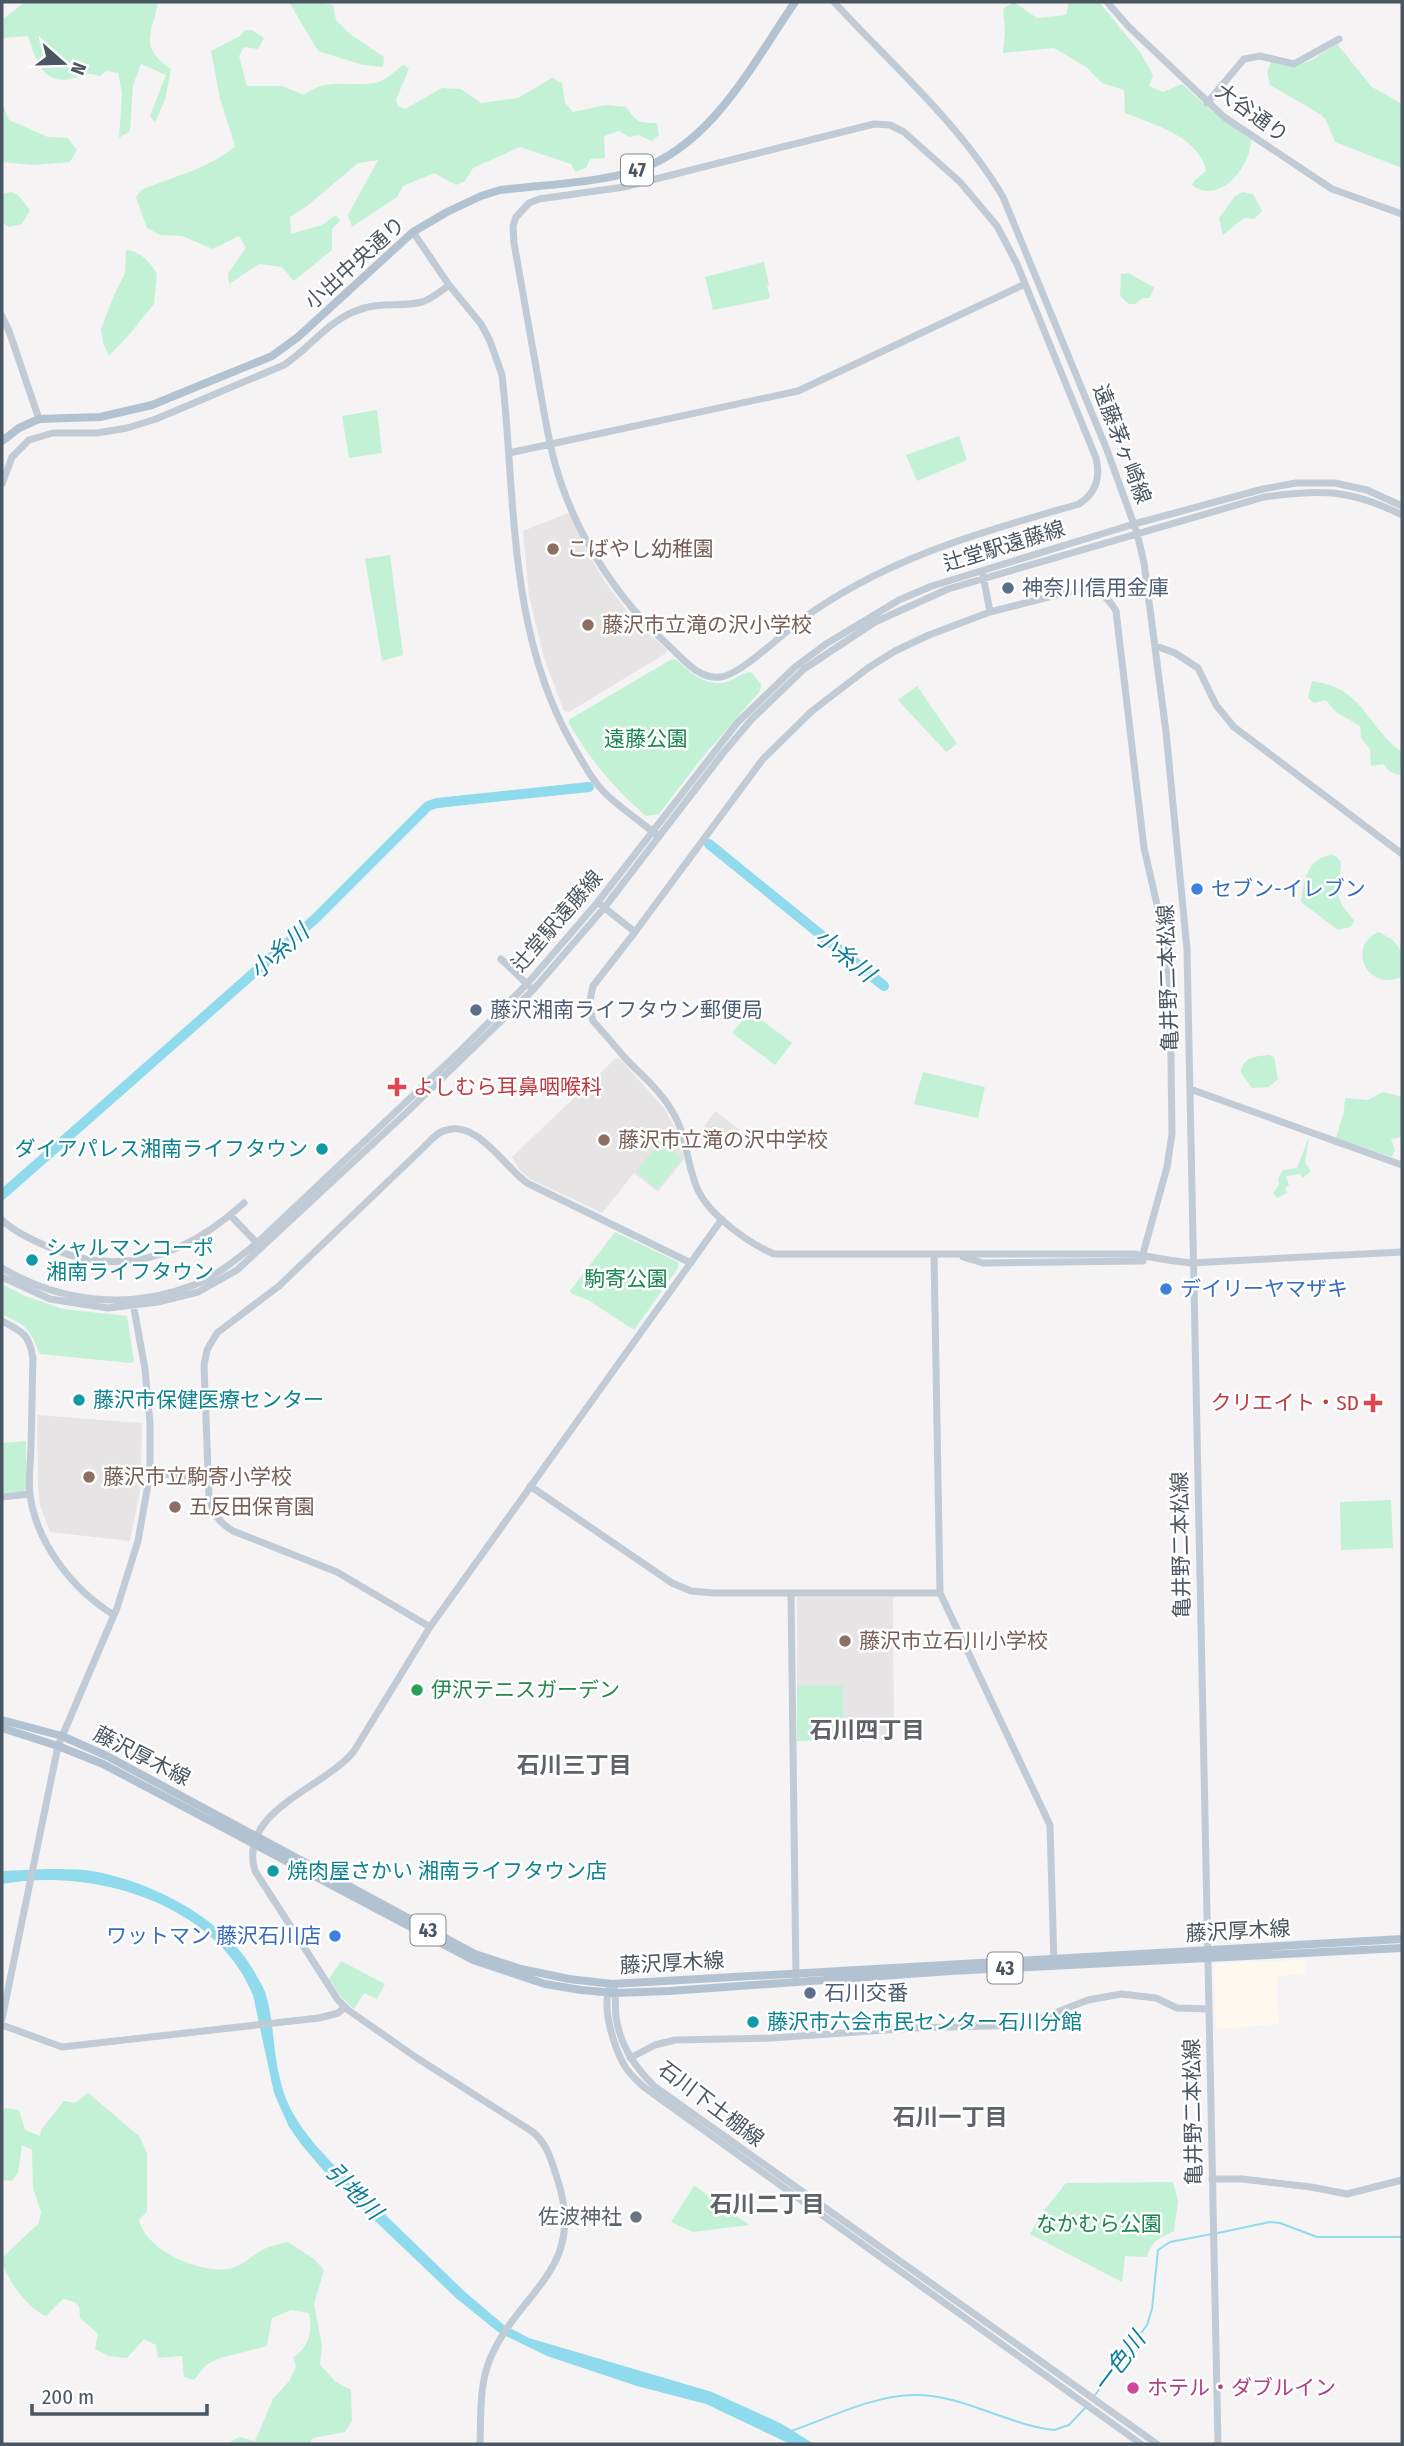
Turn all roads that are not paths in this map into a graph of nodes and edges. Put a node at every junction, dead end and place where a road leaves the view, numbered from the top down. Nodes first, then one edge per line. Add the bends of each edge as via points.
1 (795, 2) edge
2 (834, 2) edge
3 (1107, 2) edge
4 (1339, 39) dead end
5 (1207, 103) junction
6 (1402, 214) edge
7 (413, 232) junction
8 (1025, 284) junction
9 (449, 285) junction
10 (2, 316) edge
11 (39, 419) junction
12 (2, 441) edge
13 (551, 444) junction
14 (509, 453) junction
15 (2, 484) edge
16 (1402, 506) edge
17 (1402, 515) edge
18 (1134, 524) junction
19 (1137, 533) junction
20 (982, 574) junction
21 (990, 612) junction
22 (1156, 646) junction
23 (657, 834) junction
24 (1402, 854) edge
25 (601, 905) junction
26 (635, 932) junction
27 (501, 959) dead end
28 (530, 987) junction
29 (1190, 1089) junction
30 (1402, 1165) edge
31 (244, 1203) dead end
32 (230, 1216) junction
33 (722, 1219) junction
34 (2, 1220) edge
35 (257, 1243) junction
36 (1402, 1252) edge
37 (934, 1254) junction
38 (1142, 1258) junction
39 (691, 1263) junction
40 (1192, 1263) junction
41 (2, 1268) edge
42 (2, 1277) edge
43 (133, 1303) junction
44 (2, 1321) edge
45 (150, 1473) junction
46 (208, 1478) junction
47 (530, 1486) junction
48 (30, 1494) junction
49 (2, 1497) edge
50 (940, 1593) junction
51 (791, 1594) junction
52 (114, 1615) junction
53 (430, 1627) junction
54 (2, 1720) edge
55 (2, 1728) edge
56 (62, 1736) junction
57 (58, 1746) junction
58 (256, 1840) junction
59 (1402, 1939) edge
60 (1402, 1948) edge
61 (1207, 1954) junction
62 (1054, 1962) junction
63 (796, 1977) junction
64 (612, 1990) junction
65 (345, 2007) junction
66 (1209, 2009) junction
67 (2, 2019) edge
68 (2, 2025) edge
69 (630, 2058) junction
70 (1212, 2179) junction
71 (1402, 2180) edge
72 (480, 2444) edge
73 (1141, 2444) edge
74 (1157, 2444) edge
75 (1218, 2444) edge

1 - 7 main road, 小出中央通り / 47 via 714,118 663,160 636,171 500,190
2 - 18 street, 遠藤茅ヶ崎線 via 963,139 991,176 1079,379
3 - 5 street, 大谷通り
4 - 5 street via 1294,64 1260,56 1244,59
5 - 6 street, 大谷通り via 1323,183
7 - 9 street
7 - 11 main road, 小出中央通り / 47 via 272,356 134,410 100,417
8 - 13 street via 798,391
8 - 13 street via 1004,239 974,196 910,136 890,125 874,124 624,187 539,199 521,209 513,234
8 - 13 street via 1096,458 1098,476 1092,493 1079,504 970,535 882,570 815,609 728,676 712,677 695,670 660,638 614,584 575,519
9 - 14 street via 481,324 497,359
9 - 15 street via 423,302 377,304 353,312 284,365 156,419 113,431 54,433 29,440 12,457
10 - 11 street
11 - 12 main road, 47
13 - 14 street
14 - 23 street via 520,589 542,676 568,737 606,794
16 - 18 street, 辻堂駅遠藤線 via 1367,490 1335,483 1296,483
17 - 19 street, 辻堂駅遠藤線 via 1359,496 1309,490 1264,497
18 - 19 street, 遠藤茅ヶ崎線
18 - 20 street, 辻堂駅遠藤線
19 - 20 street, 辻堂駅遠藤線
19 - 22 street, 遠藤茅ヶ崎線
20 - 21 street
20 - 23 street, 辻堂駅遠藤線 via 899,600 794,667 737,723
21 - 26 street via 895,651 811,711 763,759
21 - 38 street via 1084,588 1105,596 1116,611 1142,836 1170,986 1172,1134
22 - 24 street via 1198,668 1216,705 1234,727
22 - 29 street, 亀井野二本松線 via 1187,949
23 - 25 street, 辻堂駅遠藤線
25 - 26 street
25 - 28 street, 辻堂駅遠藤線
26 - 33 street via 593,986 589,1005 593,1021 671,1108 681,1127 697,1188
27 - 28 street
28 - 35 street, 辻堂駅遠藤線
28 - 43 street, 辻堂駅遠藤線 via 383,1136 237,1270 198,1292
29 - 30 street
29 - 40 street, 亀井野二本松線
31 - 32 street
32 - 34 street via 185,1246 113,1262 64,1254
32 - 35 street
33 - 37 street via 774,1254
33 - 39 street
35 - 43 street, 辻堂駅遠藤線 via 196,1284
36 - 40 street
37 - 38 street via 983,1263
37 - 50 street
38 - 40 street
39 - 46 street via 527,1183 474,1133 442,1132 279,1286 217,1332 204,1365
39 - 47 street
40 - 61 street, 亀井野二本松線
41 - 43 street, 辻堂駅遠藤線 via 54,1292
42 - 43 street, 辻堂駅遠藤線 via 50,1299 108,1308
43 - 45 street via 145,1368
44 - 48 street via 30,1341 33,1358
45 - 46 street
45 - 52 street via 138,1541
46 - 53 street via 212,1510 226,1527 337,1572
47 - 51 street via 682,1588 699,1593
47 - 53 street
48 - 49 street
48 - 52 street via 42,1533 66,1574 79,1590
50 - 51 street
50 - 62 street via 1050,1825
51 - 63 street
52 - 56 street
53 - 58 street via 351,1755 277,1809
54 - 56 main road, 藤沢厚木線 / 43
55 - 57 main road, 藤沢厚木線 / 43
56 - 57 street
56 - 58 main road, 藤沢厚木線 / 43 via 117,1761
57 - 58 main road, 藤沢厚木線 / 43
57 - 67 street
58 - 64 main road, 藤沢厚木線 / 43 via 473,1960 545,1984
58 - 65 street via 255,1871
59 - 61 main road, 藤沢厚木線 / 43
60 - 61 main road, 藤沢厚木線 / 43
61 - 62 main road, 藤沢厚木線 / 43
61 - 66 street, 亀井野二本松線
62 - 63 main road, 藤沢厚木線 / 43
63 - 64 main road, 藤沢厚木線 / 43
64 - 69 street, 石川下土棚線 via 622,2043
64 - 73 street, 石川下土棚線 via 609,2019 614,2042 624,2065 645,2088
65 - 68 street via 319,2018 62,2047
65 - 72 street via 547,2146 563,2200 562,2243 543,2285 489,2361
66 - 69 street via 1121,1994 1088,2000 1024,2025 675,2040
66 - 70 street, 亀井野二本松線
69 - 74 street, 石川下土棚線 via 663,2093
70 - 71 street via 1348,2194
70 - 75 street, 亀井野二本松線

